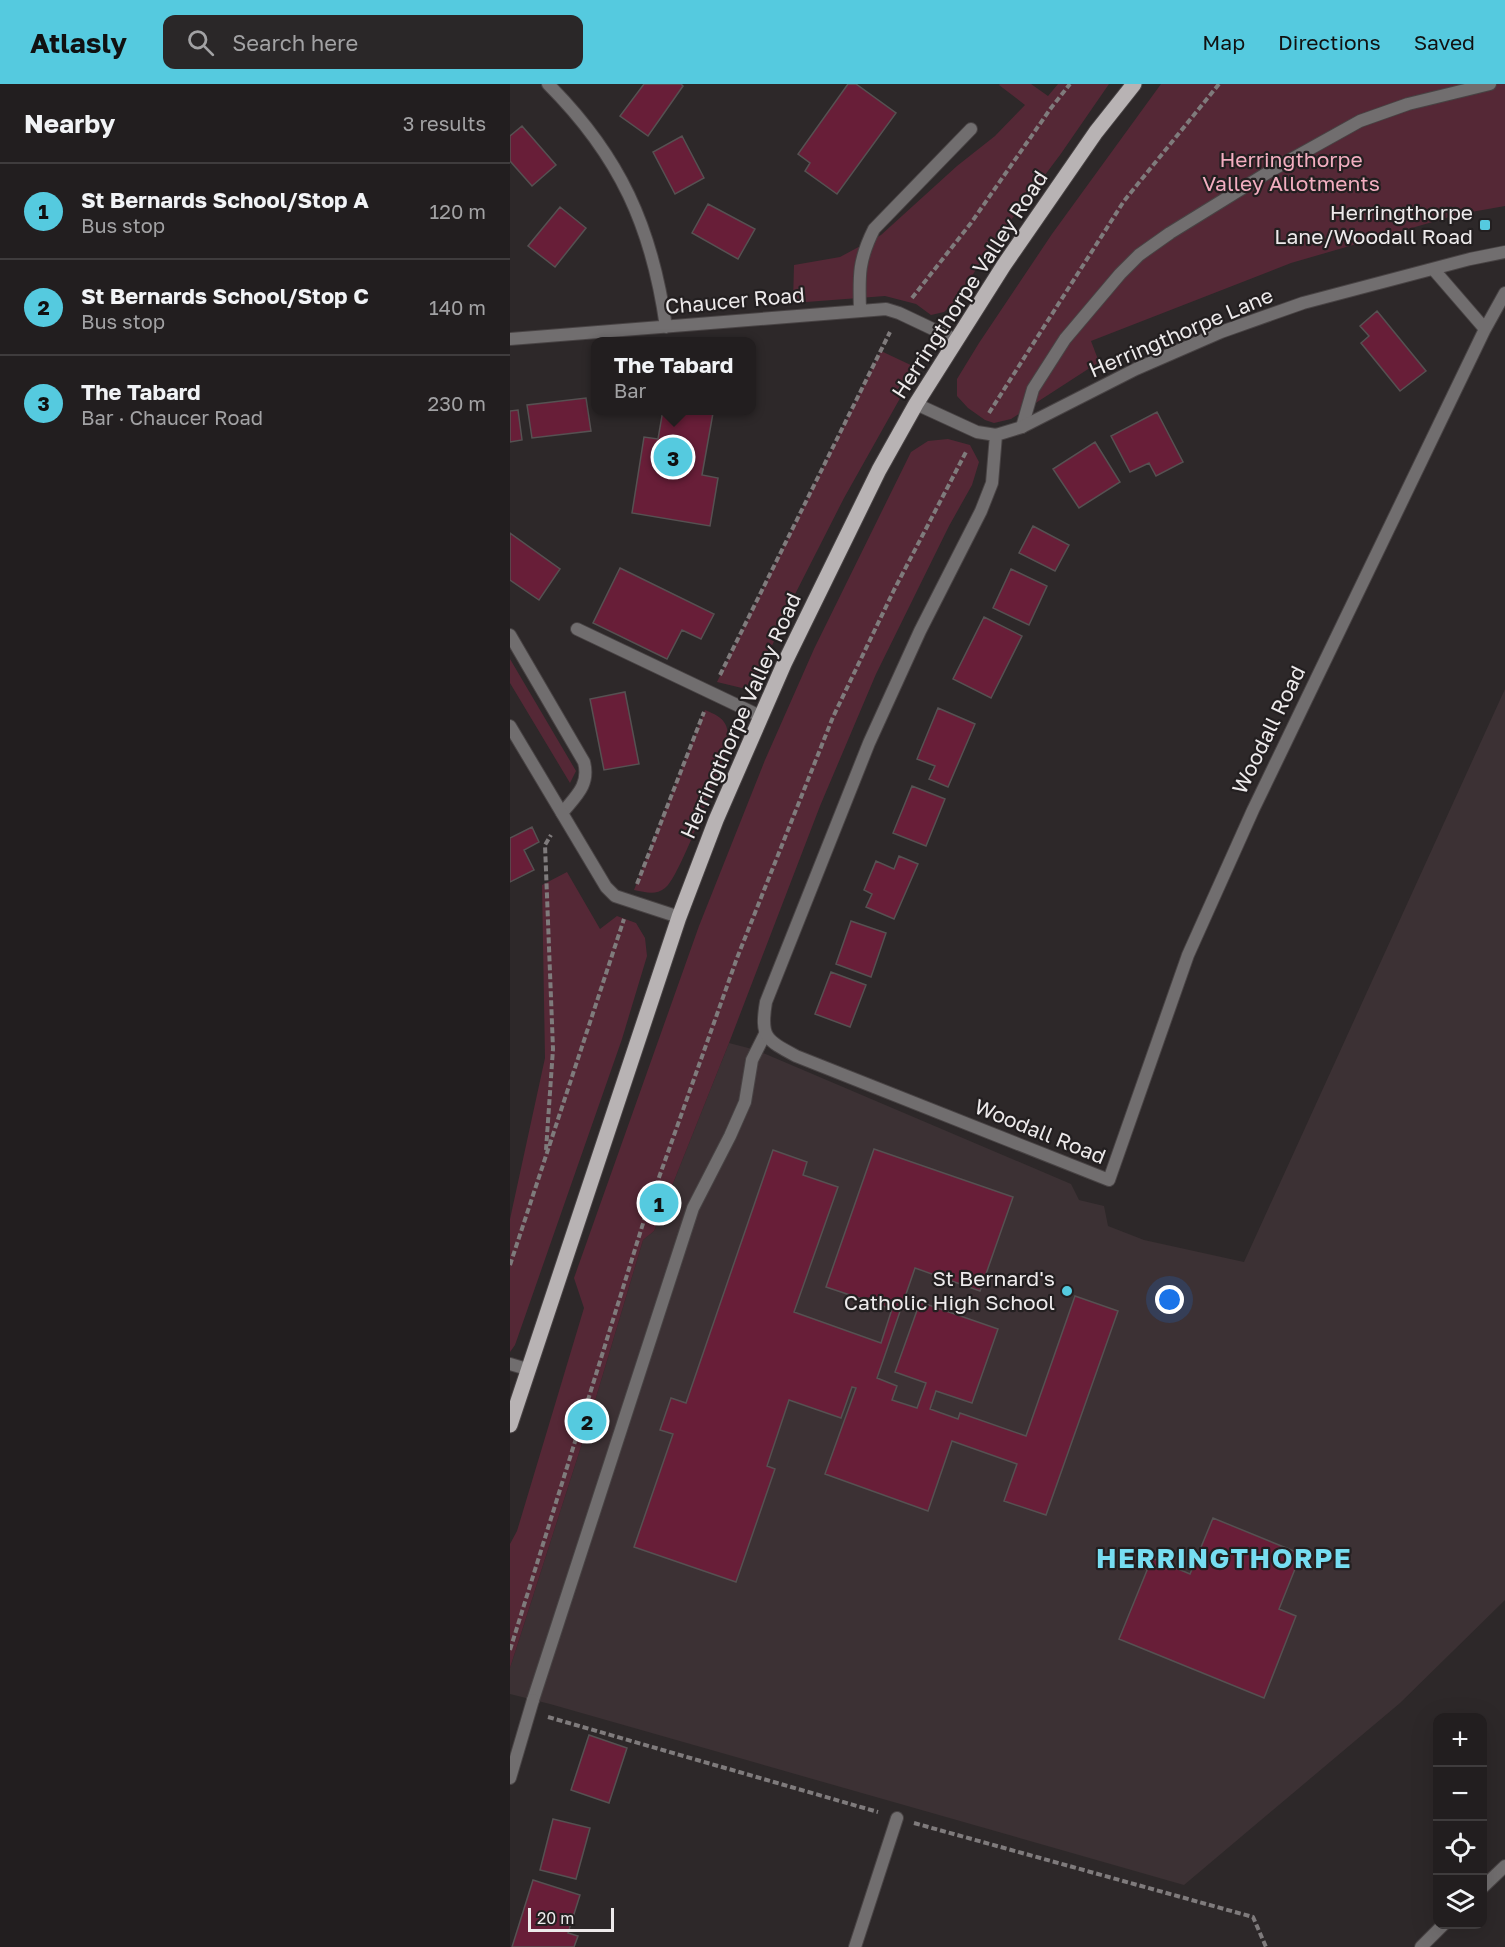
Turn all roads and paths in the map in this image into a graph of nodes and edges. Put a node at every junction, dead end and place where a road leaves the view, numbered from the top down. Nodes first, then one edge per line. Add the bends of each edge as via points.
1 (548, 84) edge
2 (1070, 84) edge
3 (1134, 84) edge
4 (1490, 84) edge
5 (971, 129) dead end
6 (1505, 252) edge
7 (1434, 270) junction
8 (1505, 293) edge
9 (860, 311) junction
10 (899, 313) junction
11 (666, 327) junction
12 (1485, 329) junction
13 (510, 339) edge
14 (956, 340) junction
15 (916, 404) junction
16 (1022, 427) junction
17 (996, 435) junction
18 (577, 629) dead end
19 (510, 635) edge
20 (712, 693) junction
21 (760, 716) junction
22 (510, 726) edge
23 (562, 813) junction
24 (630, 902) junction
25 (679, 918) junction
26 (765, 1034) junction
27 (546, 1156) junction
28 (510, 1265) edge
29 (510, 1364) edge
30 (527, 1369) junction
31 (510, 1425) edge
32 (532, 1706) junction
33 (510, 1778) edge
34 (897, 1818) junction
35 (1505, 1866) edge
36 (1487, 1883) edge
37 (1439, 1929) edge
38 (855, 1947) edge
39 (1266, 1947) edge
40 (1420, 1947) edge

1 - 11 street via 582,121 614,166 638,214 655,264
2 - 10 path via 971,223
3 - 14 main road, Herringthorpe Valley Road via 1096,132
4 - 16 street via 1408,104 1360,121 1272,170 1139,255 1065,339 1033,389
5 - 9 street via 874,229 864,249 859,274
6 - 7 street, Herringthorpe Lane
7 - 12 street
7 - 16 street, Herringthorpe Lane via 1303,303 1221,332 1136,369
8 - 12 street, Woodall Road
9 - 10 street, Chaucer Road via 886,309
9 - 11 street, Chaucer Road
10 - 14 street, Chaucer Road
10 - 20 path
11 - 13 street, Chaucer Road
12 - 26 street, Woodall Road via 1253,810 1188,955 1109,1180 796,1056 775,1045
14 - 15 main road, Herringthorpe Valley Road
15 - 17 street via 977,432
15 - 21 main road, Herringthorpe Valley Road via 825,577
16 - 17 street, Herringthorpe Lane
17 - 26 street via 992,483 869,743 766,1002 762,1023
18 - 20 street
19 - 23 street via 584,762 585,785
20 - 21 street
20 - 24 path
21 - 25 main road, Herringthorpe Valley Road
22 - 23 street
23 - 24 street via 606,887
23 - 27 path via 545,845 553,1049
24 - 25 street
24 - 27 path
25 - 30 main road, Herringthorpe Valley Road
26 - 32 street via 752,1060 745,1102 693,1208
27 - 28 path
29 - 30 street
30 - 31 main road, Herringthorpe Valley Road
32 - 33 street
32 - 34 path
34 - 38 street
34 - 39 path via 1253,1917
35 - 36 street
37 - 40 street

